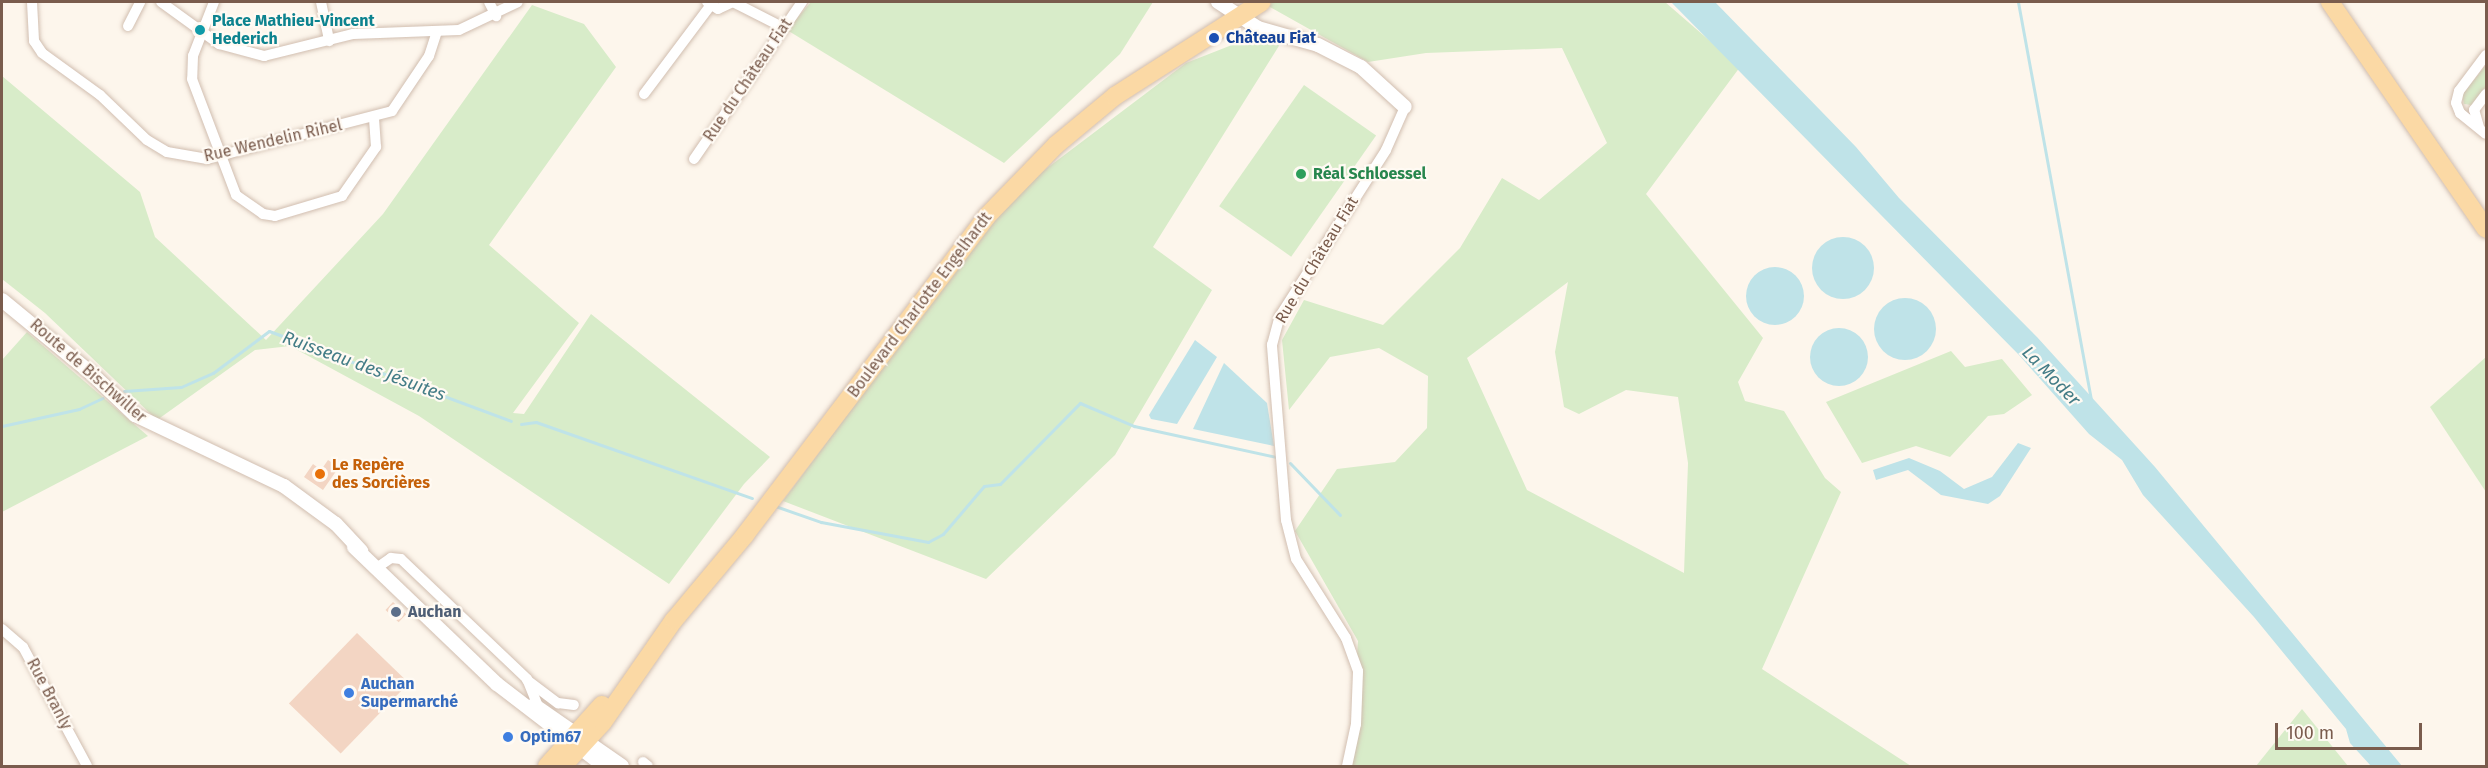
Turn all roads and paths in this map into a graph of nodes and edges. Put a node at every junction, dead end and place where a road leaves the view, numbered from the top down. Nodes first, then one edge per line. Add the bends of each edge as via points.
1 (32, 2) edge
2 (140, 2) edge
3 (162, 2) edge
4 (321, 2) edge
5 (489, 2) edge
6 (518, 2) edge
7 (733, 2) edge
8 (802, 2) edge
9 (1218, 2) edge
10 (1262, 2) edge
11 (2330, 2) edge
12 (708, 4) edge
13 (212, 5) edge
14 (1236, 15) junction
15 (496, 16) junction
16 (128, 26) dead end
17 (784, 28) junction
18 (201, 31) junction
19 (437, 32) junction
20 (329, 41) junction
21 (2487, 56) edge
22 (644, 94) dead end
23 (2487, 94) edge
24 (1405, 106) joint
25 (374, 118) junction
26 (2483, 131) edge
27 (220, 156) junction
28 (694, 159) dead end
29 (2487, 229) edge
30 (2, 299) edge
31 (378, 567) junction
32 (2, 629) edge
33 (449, 636) junction
34 (527, 679) junction
35 (574, 705) dead end
36 (539, 708) junction
37 (578, 740) junction
38 (87, 766) edge
39 (547, 766) edge
40 (563, 766) edge
41 (604, 766) edge
42 (622, 766) edge
43 (1347, 766) edge

1 - 27 street, Rue Wendelin Rihel via 34,41 42,53 100,95 147,140 184,157
2 - 16 street
3 - 18 street
4 - 20 street
5 - 15 street
6 - 15 street
7 - 12 street via 722,9
7 - 17 street
8 - 17 street, Rue du Château Fiat
9 - 14 street, Rue du Château Fiat
10 - 14 main road, Boulevard Charlotte Engelhardt
11 - 29 main road
12 - 22 street
13 - 18 street
14 - 24 street, Rue du Château Fiat via 1258,28 1318,45 1361,67
14 - 37 main road, Boulevard Charlotte Engelhardt via 1098,110 995,207 659,642
15 - 19 street via 459,30
17 - 28 street, Rue du Château Fiat
18 - 20 street via 219,44 264,56
18 - 27 street via 193,56 192,79
19 - 20 street via 380,30
19 - 25 street, Rue Wendelin Rihel via 429,56 401,103
21 - 26 street via 2458,91 2456,103 2460,113
23 - 26 street via 2475,110
24 - 43 street, Rue du Château Fiat via 1386,150 1280,316 1272,345 1286,520 1296,559 1347,638 1358,671 1356,724
25 - 27 street, Rue Wendelin Rihel
25 - 27 street via 376,147 342,196 327,204 275,216 263,214 236,195
30 - 31 street, Route de Bischwiller via 145,422 293,491 345,532
31 - 33 street, Route de Bischwiller
31 - 34 street via 391,558 401,559
32 - 38 street, Rue Branly via 23,647
33 - 36 street, Route de Bischwiller
33 - 37 street, Route de Bischwiller via 497,684
34 - 35 street via 558,703
34 - 36 street
36 - 37 street, Route de Bischwiller
37 - 39 main road
37 - 40 main road
37 - 41 street, Route de Bischwiller
37 - 42 street, Route de Bischwiller

